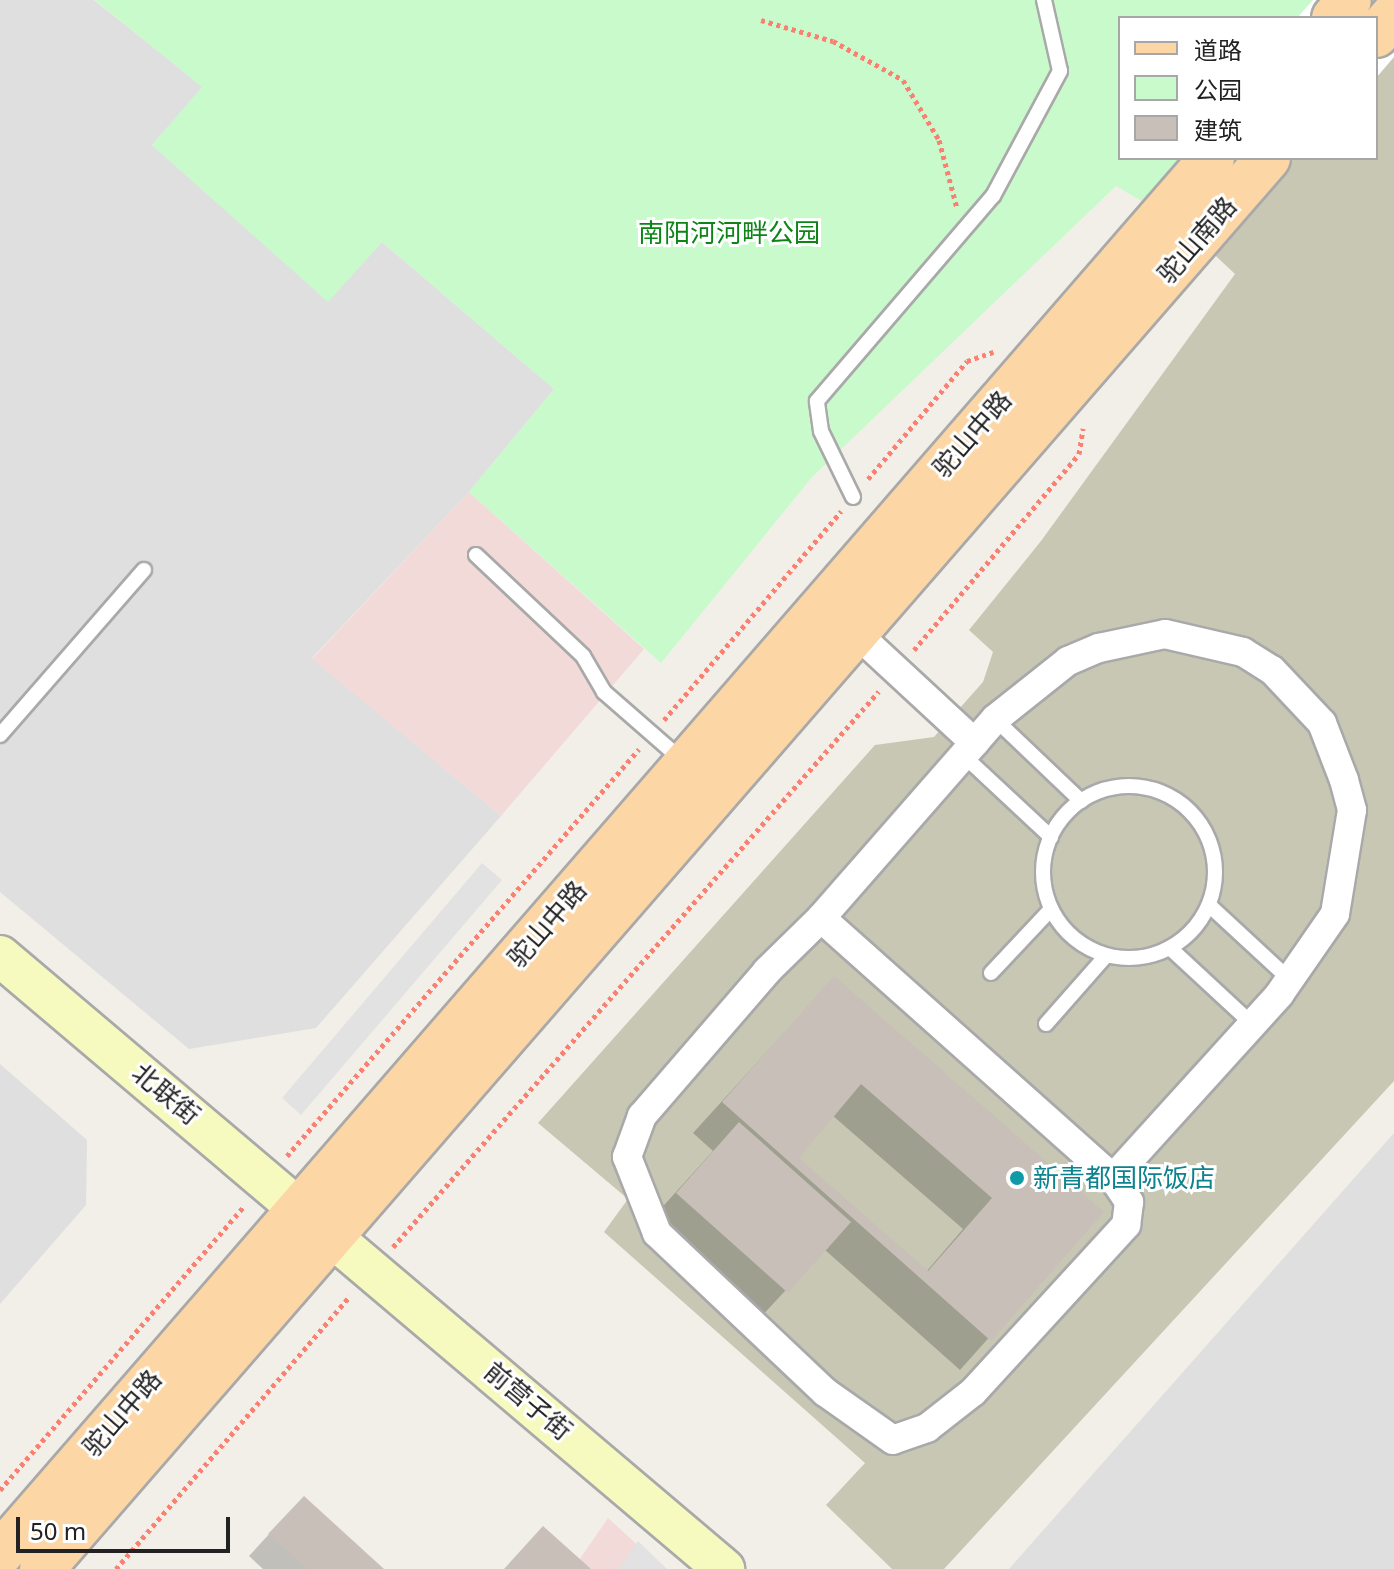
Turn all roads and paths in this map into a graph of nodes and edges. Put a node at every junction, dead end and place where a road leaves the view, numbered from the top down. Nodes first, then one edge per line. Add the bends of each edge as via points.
1 (1044, 0) edge
2 (1349, 0) edge
3 (1394, 14) edge
4 (1336, 16) edge
5 (761, 20) dead end
6 (1378, 33) edge
7 (1210, 160) edge
8 (1266, 160) edge
9 (963, 232) junction
10 (1094, 294) joint
11 (1126, 322) joint
12 (1008, 348) dead end
13 (1085, 413) dead end
14 (853, 497) junction
15 (476, 555) dead end
16 (144, 570) dead end
17 (855, 632) junction
18 (897, 670) junction
19 (995, 719) junction
20 (653, 733) junction
21 (0, 735) edge
22 (970, 750) junction
23 (686, 764) junction
24 (1081, 801) junction
25 (1051, 837) junction
26 (1209, 905) junction
27 (1051, 909) junction
28 (821, 918) junction
29 (1170, 948) junction
30 (0, 956) edge
31 (1106, 956) junction
32 (991, 973) dead end
33 (1290, 980) junction
34 (1046, 1024) dead end
35 (1252, 1024) junction
36 (1113, 1178) junction
37 (267, 1179) junction
38 (316, 1220) junction
39 (372, 1271) junction
40 (0, 1490) edge
41 (0, 1554) edge
42 (42, 1569) edge
43 (116, 1569) edge
44 (724, 1569) edge

1 - 9 lane via 1060,71 993,196
2 - 4 main road
3 - 6 main road
5 - 9 path via 833,41 903,80 939,140
7 - 10 main road, 驼山南路
8 - 11 main road, 驼山南路
9 - 14 lane via 817,401 821,431
10 - 23 main road, 驼山中路
11 - 17 main road, 驼山中路
12 - 14 path via 967,361
13 - 18 path via 1079,454
14 - 20 path
15 - 20 lane via 583,656 604,692
16 - 21 lane
17 - 18 street
17 - 38 main road, 驼山中路
18 - 22 street
18 - 39 path
19 - 22 street
19 - 24 lane
19 - 33 street via 1068,661 1139,637 1189,638 1243,652 1272,670 1322,723 1352,810 1335,914
20 - 23 lane
20 - 37 path
22 - 25 lane
22 - 28 street
23 - 38 main road, 驼山中路
24 - 25 lane
24 - 26 lane via 1120,786 1146,787 1173,797 1195,815 1210,839 1216,866
25 - 27 lane via 1042,877
26 - 29 lane via 1184,941
26 - 33 lane
27 - 31 lane via 1080,944
27 - 32 lane
28 - 36 street
28 - 36 street via 767,971 642,1116 627,1157 657,1233 825,1392 893,1440 927,1428 973,1392 1126,1225 1129,1202
29 - 31 lane via 1131,959
29 - 35 lane
30 - 37 street, 北联街
31 - 34 lane
33 - 35 street
35 - 36 street
37 - 38 street, 北联街
37 - 40 path
38 - 39 street, 前营子街
38 - 41 main road, 驼山中路
38 - 42 main road, 驼山中路
39 - 43 path
39 - 44 street, 前营子街

